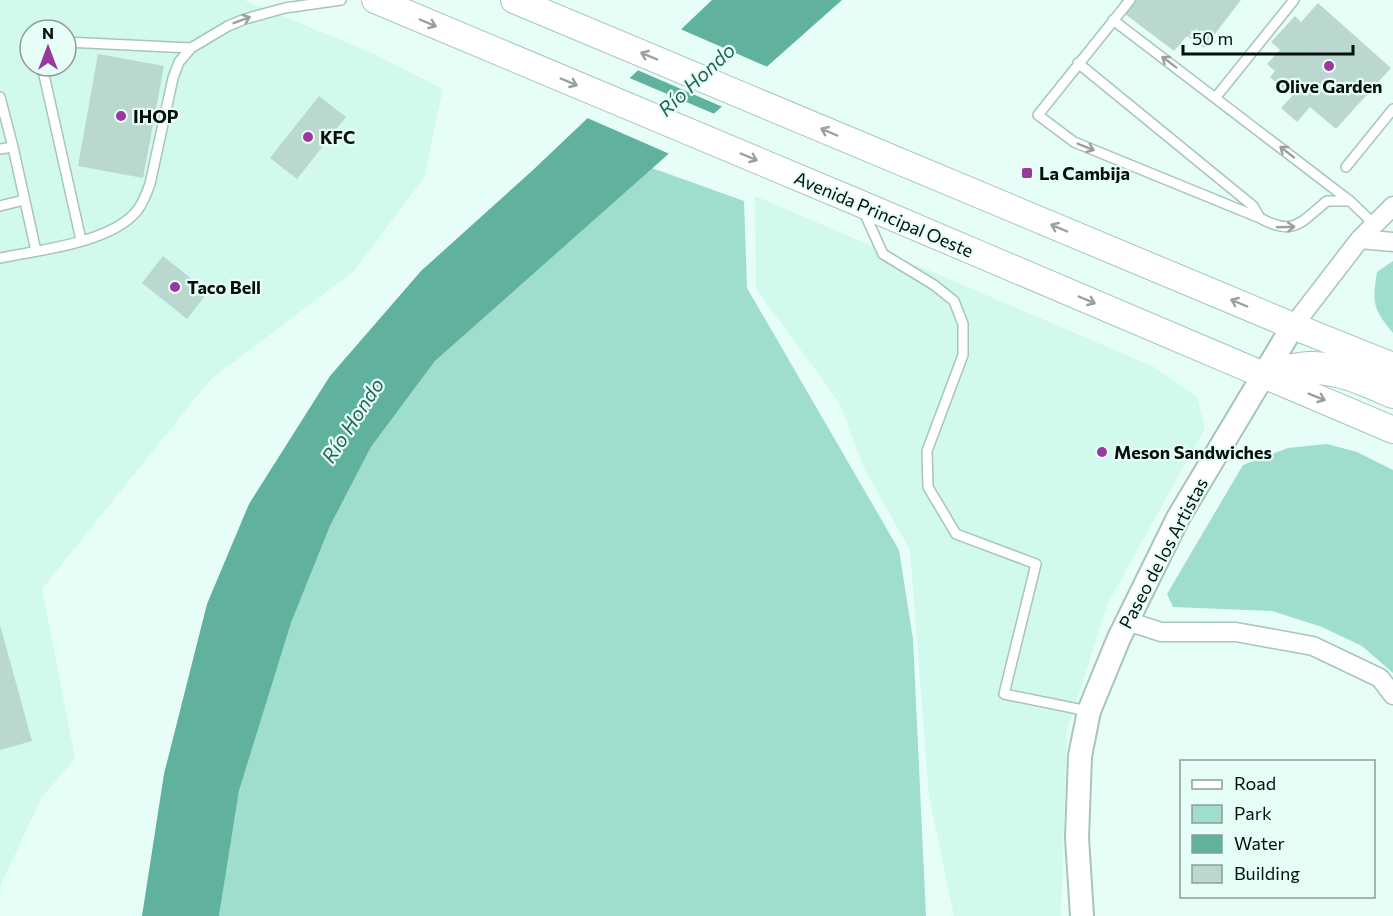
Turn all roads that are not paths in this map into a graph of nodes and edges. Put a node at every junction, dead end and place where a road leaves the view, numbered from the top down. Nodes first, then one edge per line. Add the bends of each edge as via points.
1 (341, 0) edge
2 (375, 0) edge
3 (514, 0) edge
4 (543, 0) edge
5 (1130, 0) edge
6 (1294, 0) edge
7 (1113, 20) junction
8 (574, 25) junction
9 (78, 43) edge
10 (190, 48) junction
11 (1078, 63) junction
12 (45, 78) edge
13 (0, 97) edge
14 (1216, 97) junction
15 (1393, 109) edge
16 (13, 147) junction
17 (0, 150) edge
18 (1346, 167) dead end
19 (24, 201) junction
20 (1350, 201) junction
21 (859, 203) junction
22 (0, 206) edge
23 (1393, 206) edge
24 (1260, 218) junction
25 (1375, 225) junction
26 (1360, 239) junction
27 (81, 240) junction
28 (1393, 242) edge
29 (36, 250) junction
30 (0, 258) edge
31 (1293, 326) junction
32 (1393, 366) edge
33 (1263, 375) junction
34 (1393, 392) edge
35 (1393, 430) edge
36 (1127, 621) junction
37 (1393, 695) edge
38 (1089, 711) junction
39 (1082, 916) edge

10 -> 1 lane via 245,19 285,8
2 -> 21 main road, Avenida Principal Oeste
3 - 8 main road
4 - 8 main road
5 - 7 lane
6 - 14 lane
7 - 11 lane
14 -> 7 lane
31 -> 8 main road
9 - 10 lane
10 - 27 lane via 172,78 144,200 135,213 110,232
11 - 24 lane via 1252,206
11 -> 24 lane via 1038,115 1074,142
12 - 27 lane
13 - 16 lane
20 -> 14 lane
15 - 18 lane
16 - 17 lane
16 - 19 lane
19 - 22 lane
19 - 29 lane
24 -> 20 lane via 1276,227 1295,227 1327,201
20 - 25 lane
21 -> 33 main road, Avenida Principal Oeste
21 - 38 lane via 883,254 954,301 963,324 963,355 927,451 928,487 956,534 1036,564 1004,694
23 - 25 street, Paseo de los Artistas
25 - 26 street, Paseo de los Artistas
26 - 28 street
26 - 31 street, Paseo de los Artistas
27 - 29 lane
29 - 30 lane
31 - 32 main road
31 - 33 street, Paseo de los Artistas
33 - 34 highway via 1308,368 1332,370 1355,375
33 -> 35 main road, Avenida Principal Oeste
33 - 36 street, Paseo de los Artistas via 1178,518
36 - 37 street via 1161,632 1236,632 1313,646 1380,678
36 - 38 street, Paseo de los Artistas
38 - 39 street, Paseo de los Artistas via 1080,756 1077,838

